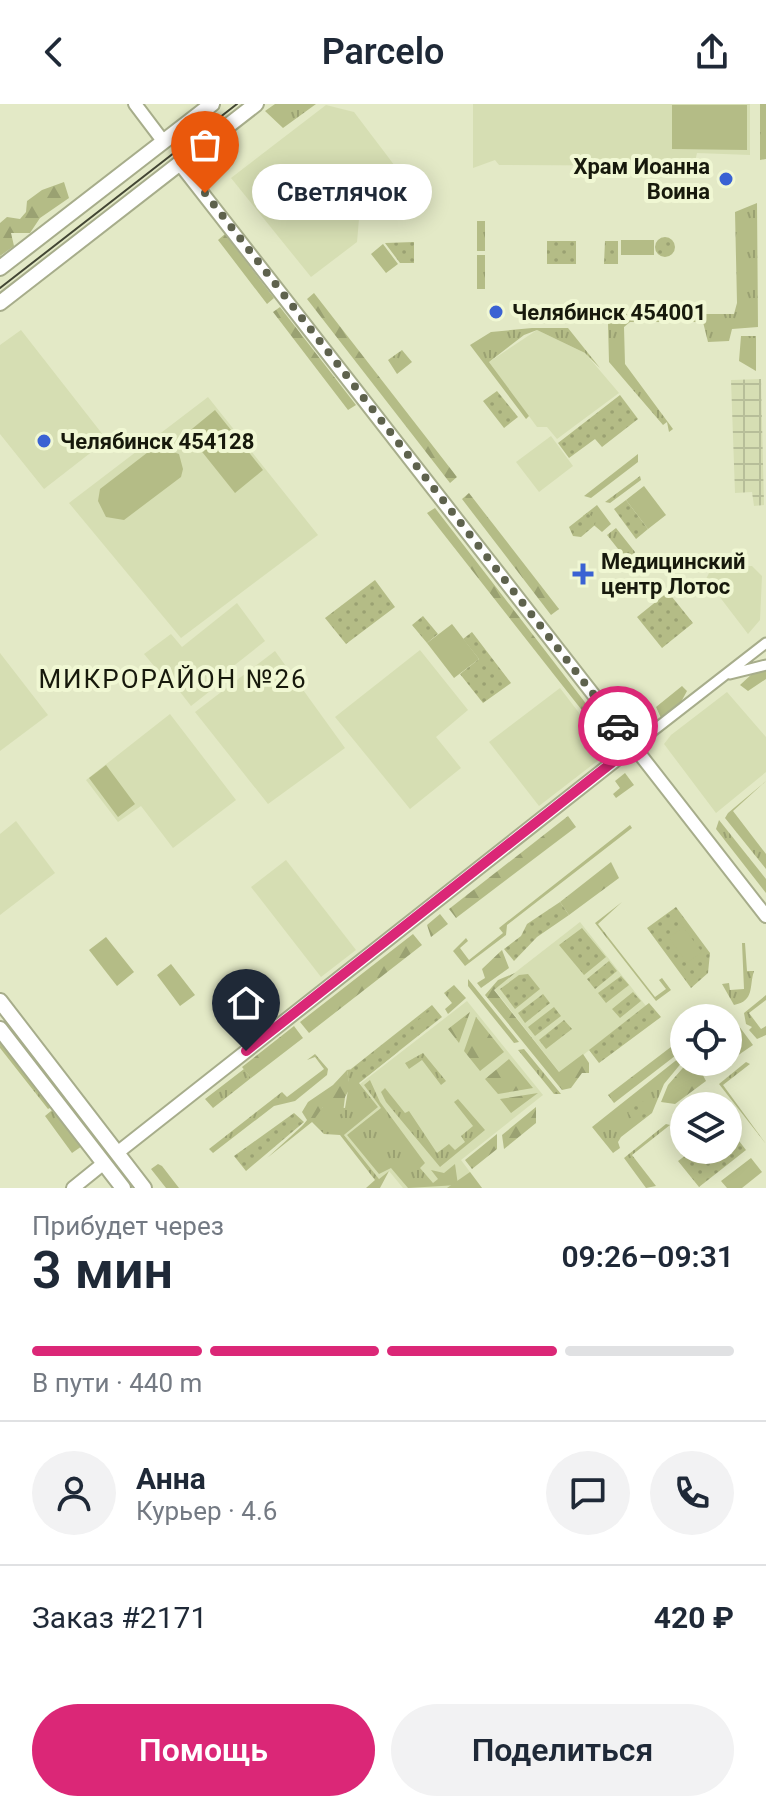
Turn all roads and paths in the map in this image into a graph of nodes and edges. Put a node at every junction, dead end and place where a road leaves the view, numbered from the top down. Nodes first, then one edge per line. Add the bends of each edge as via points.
1 (135, 104) edge
2 (143, 104) edge
3 (212, 104) edge
4 (256, 104) edge
5 (166, 139) junction
6 (182, 161) junction
7 (0, 268) edge
8 (0, 303) edge
9 (766, 643) edge
10 (766, 665) edge
11 (723, 676) junction
12 (636, 744) junction
13 (766, 903) edge
14 (766, 916) edge
15 (0, 1001) edge
16 (0, 1029) edge
17 (117, 1153) junction
18 (104, 1163) junction
19 (73, 1188) edge
20 (123, 1188) edge
21 (144, 1188) edge

1 - 5 street
2 - 5 street
3 - 5 main road
4 - 6 main road
5 - 6 main road
5 - 7 main road
6 - 8 main road
6 - 12 street
9 - 11 street
10 - 11 street
11 - 12 street
12 - 13 street
12 - 14 street
12 - 17 street
15 - 17 main road
16 - 18 main road
17 - 18 main road
17 - 21 main road
18 - 19 street
18 - 20 main road

